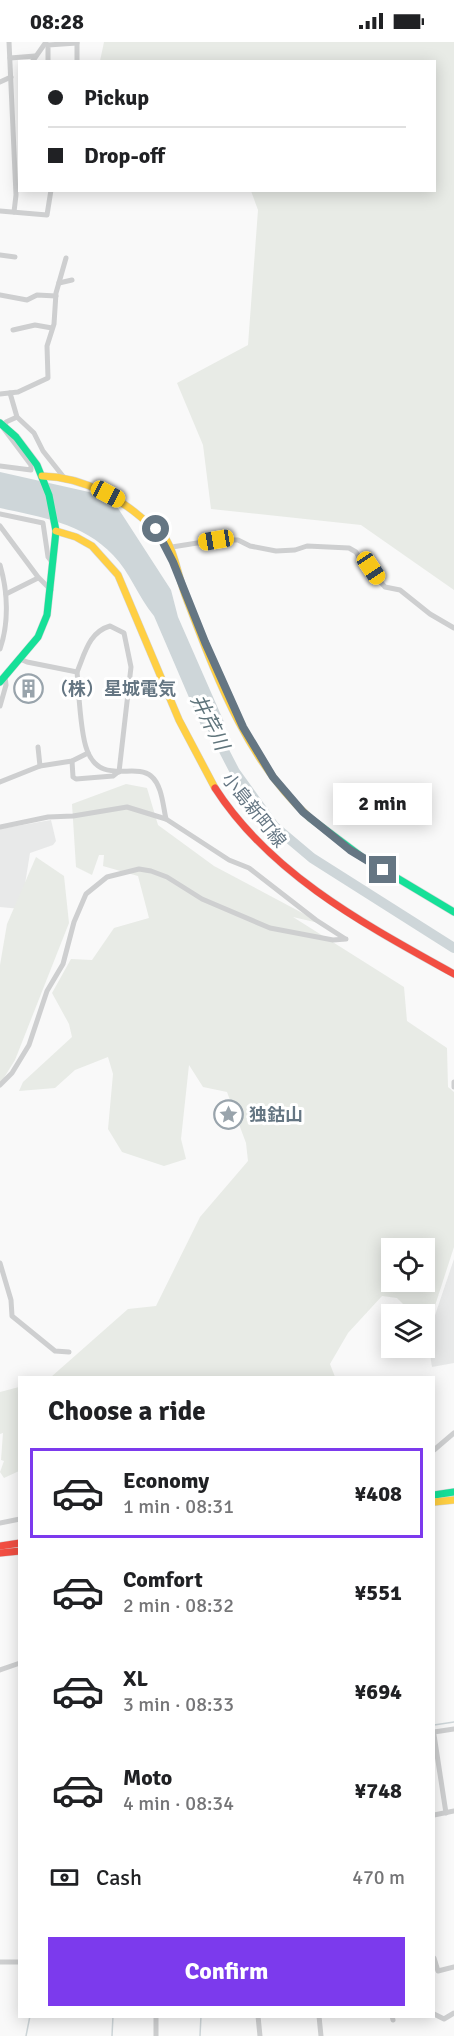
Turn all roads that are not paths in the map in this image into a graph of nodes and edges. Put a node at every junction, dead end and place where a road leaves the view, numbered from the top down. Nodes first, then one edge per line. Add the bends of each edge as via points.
1 (9, 42) edge
2 (47, 43) edge
3 (77, 43) edge
4 (10, 58) junction
5 (33, 58) edge
6 (48, 60) edge
7 (77, 60) edge
8 (11, 77) junction
9 (0, 82) edge
10 (16, 119) edge
11 (17, 136) edge
12 (51, 192) edge
13 (0, 211) edge
14 (14, 212) junction
15 (3, 255) edge
16 (15, 256) dead end
17 (66, 258) dead end
18 (7, 264) dead end
19 (72, 280) dead end
20 (59, 283) junction
21 (0, 295) edge
22 (56, 296) junction
23 (52, 328) junction
24 (13, 330) dead end
25 (10, 393) junction
26 (0, 394) edge
27 (17, 417) junction
28 (2, 424) edge
29 (0, 466) edge
30 (43, 477) junction
31 (66, 480) junction
32 (0, 514) edge
33 (0, 526) edge
34 (56, 527) junction
35 (155, 530) junction
36 (172, 547) junction
37 (52, 562) junction
38 (173, 562) junction
39 (0, 565) edge
40 (38, 578) junction
41 (51, 590) junction
42 (6, 594) junction
43 (454, 628) edge
44 (0, 649) edge
45 (20, 658) junction
46 (77, 672) junction
47 (2, 679) edge
48 (0, 706) edge
49 (38, 747) dead end
50 (88, 753) junction
51 (72, 761) junction
52 (40, 766) junction
53 (118, 772) junction
54 (0, 782) edge
55 (166, 819) junction
56 (0, 827) edge
57 (454, 912) edge
58 (454, 974) edge
59 (454, 1082) edge
60 (0, 1085) edge
61 (454, 1087) edge
62 (0, 1263) edge
63 (69, 1352) dead end
64 (454, 1433) edge
65 (435, 1449) edge
66 (454, 1492) edge
67 (435, 1495) edge
68 (454, 1500) edge
69 (435, 1502) edge
70 (18, 1519) edge
71 (0, 1523) edge
72 (18, 1543) edge
73 (0, 1545) edge
74 (18, 1551) edge
75 (0, 1553) edge
76 (18, 1664) edge
77 (0, 1670) edge
78 (454, 1730) edge
79 (435, 1734) edge
80 (435, 1741) edge
81 (454, 1811) edge
82 (446, 1813) junction
83 (435, 1815) edge
84 (435, 1961) edge
85 (0, 1962) edge
86 (18, 1962) edge
87 (454, 1967) edge
88 (454, 2013) edge
89 (435, 2014) edge
90 (156, 2018) edge
91 (258, 2018) edge
92 (319, 2018) edge
93 (156, 2036) edge
94 (260, 2036) edge
95 (321, 2036) edge

1 - 4 street
2 - 3 street
2 - 5 street
2 - 6 street
3 - 7 street
4 - 5 street
4 - 8 street
8 - 9 street
8 - 10 street
10 - 11 street
11 - 14 street
12 - 14 street via 47,216
13 - 14 street
15 - 16 street
15 - 18 street
17 - 20 street
19 - 20 street
20 - 22 street
21 - 22 street via 27,300 37,295
22 - 23 street
23 - 24 street via 34,325
23 - 25 street via 46,346 48,378
25 - 26 street
25 - 27 street
27 - 28 street
27 - 31 street via 34,433
28 - 29 street via 31,468 29,471
28 - 30 street via 29,453
30 - 31 street
30 - 34 street
31 - 35 street via 122,502
32 - 37 street via 43,523
33 - 40 street
34 - 37 street
34 - 58 street, 小島新町線 via 88,542 103,554 118,575 201,765 253,838 276,861 337,905
35 - 36 street via 159,529
35 - 38 street
36 - 38 street
36 - 43 street via 238,540 276,551 307,546 349,548 385,587 400,590
37 - 41 street
38 - 57 street via 243,727 280,788 350,850
39 - 42 street
40 - 41 street
40 - 42 street
41 - 45 street via 38,637
42 - 44 street
45 - 46 street
45 - 47 street
46 - 50 street
46 - 53 street via 92,635 110,626 124,633 131,667
47 - 48 street via 6,686
49 - 52 street
50 - 51 street
50 - 53 street via 96,763
51 - 52 street
51 - 53 street via 76,779 113,776
52 - 54 street
53 - 55 street via 151,775 158,786
55 - 56 street via 127,807
55 - 60 street via 229,860 249,868 346,939 333,940 270,927 202,899 151,871 122,871 107,877 86,894 63,964 47,991 29,1045
59 - 61 street
62 - 63 street via 12,1316 55,1351
64 - 65 street
66 - 67 street
68 - 69 street
70 - 71 street
72 - 73 street
74 - 75 street
76 - 77 street
78 - 79 street
80 - 82 street
81 - 82 street
82 - 83 street
84 - 87 street via 438,1971
85 - 86 street
88 - 89 street via 444,2019
90 - 93 street
91 - 94 street
92 - 95 street

